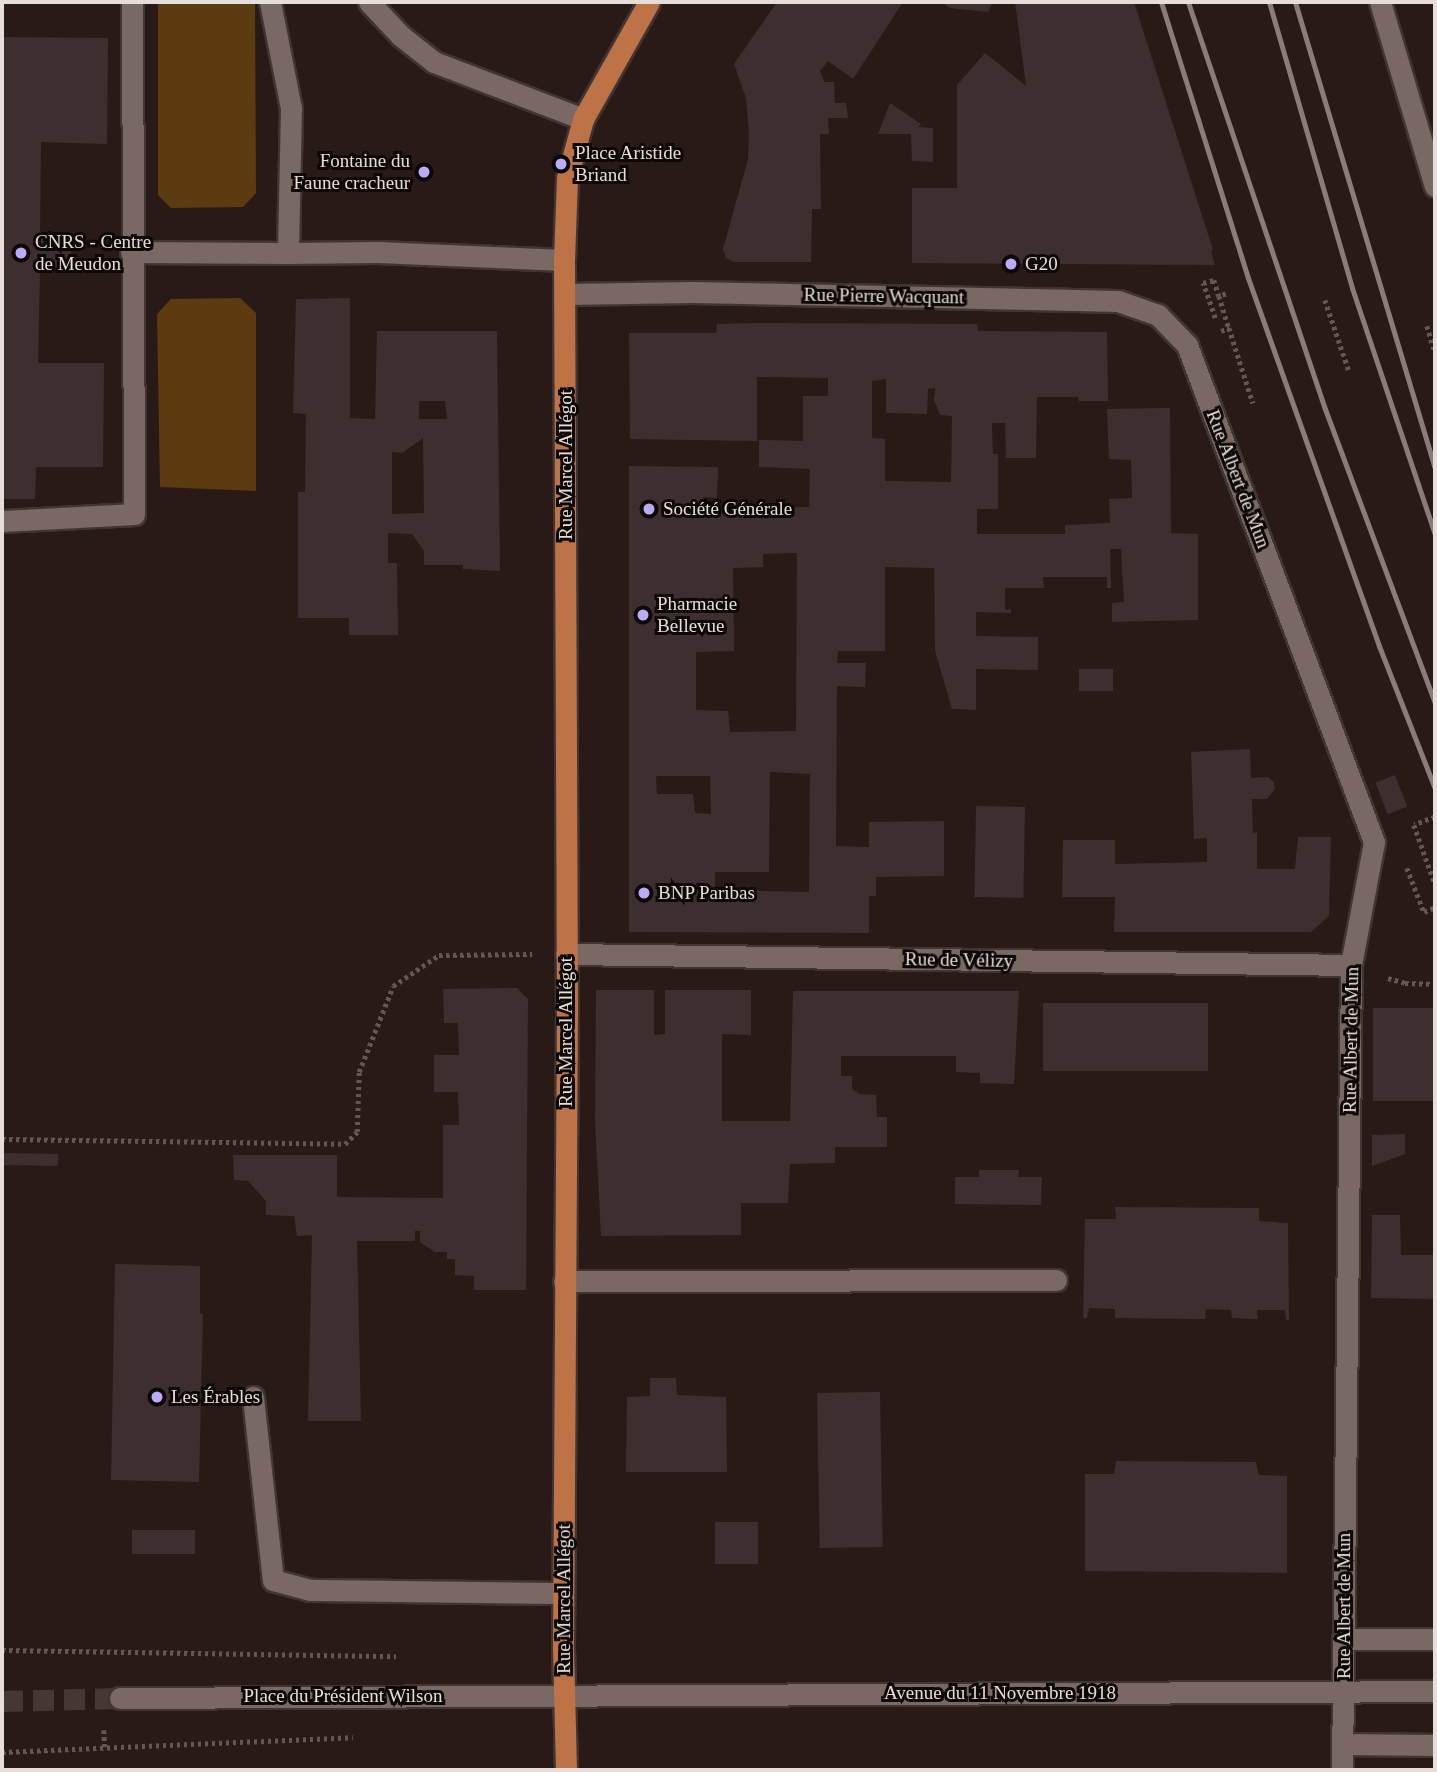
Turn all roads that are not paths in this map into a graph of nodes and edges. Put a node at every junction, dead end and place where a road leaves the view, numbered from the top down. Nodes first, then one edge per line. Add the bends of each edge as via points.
1 (132, 2) edge
2 (270, 2) edge
3 (369, 2) edge
4 (649, 2) edge
5 (1380, 2) edge
6 (583, 119) junction
7 (1435, 186) edge
8 (131, 252) junction
9 (288, 253) junction
10 (564, 260) junction
11 (565, 294) junction
12 (1187, 345) joint
13 (2, 521) edge
14 (566, 954) junction
15 (1351, 965) junction
16 (1056, 1280) dead end
17 (564, 1281) junction
18 (253, 1397) dead end
19 (563, 1593) junction
20 (1343, 1639) junction
21 (1435, 1639) edge
22 (1343, 1691) junction
23 (1435, 1691) edge
24 (565, 1695) junction
25 (120, 1698) tunnel mouth
26 (1343, 1744) junction
27 (1435, 1745) edge
28 (566, 1770) edge
29 (1342, 1770) edge

1 - 8 street
2 - 9 street via 291,108
3 - 6 street via 434,62
4 - 6 main road, Rue Marcel Allégot
5 - 7 street
6 - 10 main road, Rue Marcel Allégot via 568,178
8 - 9 street
8 - 13 street via 134,514
9 - 10 street
10 - 11 main road, Rue Marcel Allégot
11 - 12 street, Rue Pierre Wacquant via 694,292 1118,301 1158,315
11 - 14 main road, Rue Marcel Allégot
12 - 15 street, Rue Albert de Mun via 1374,842
14 - 15 street, Rue de Vélizy
14 - 17 main road, Rue Marcel Allégot
15 - 20 street, Rue Albert de Mun
16 - 17 street
17 - 19 main road, Rue Marcel Allégot
18 - 19 street via 273,1580 310,1590
19 - 24 main road, Rue Marcel Allégot
20 - 21 street
20 - 22 street, Rue Albert de Mun
22 - 23 street, Avenue du 11 Novembre 1918
22 - 24 street, Avenue du 11 Novembre 1918
22 - 26 street, Rue Albert de Mun
24 - 25 street, Place du Président Wilson
24 - 28 main road, Rue Marcel Allégot
26 - 27 street
26 - 29 street, Rue Albert de Mun

